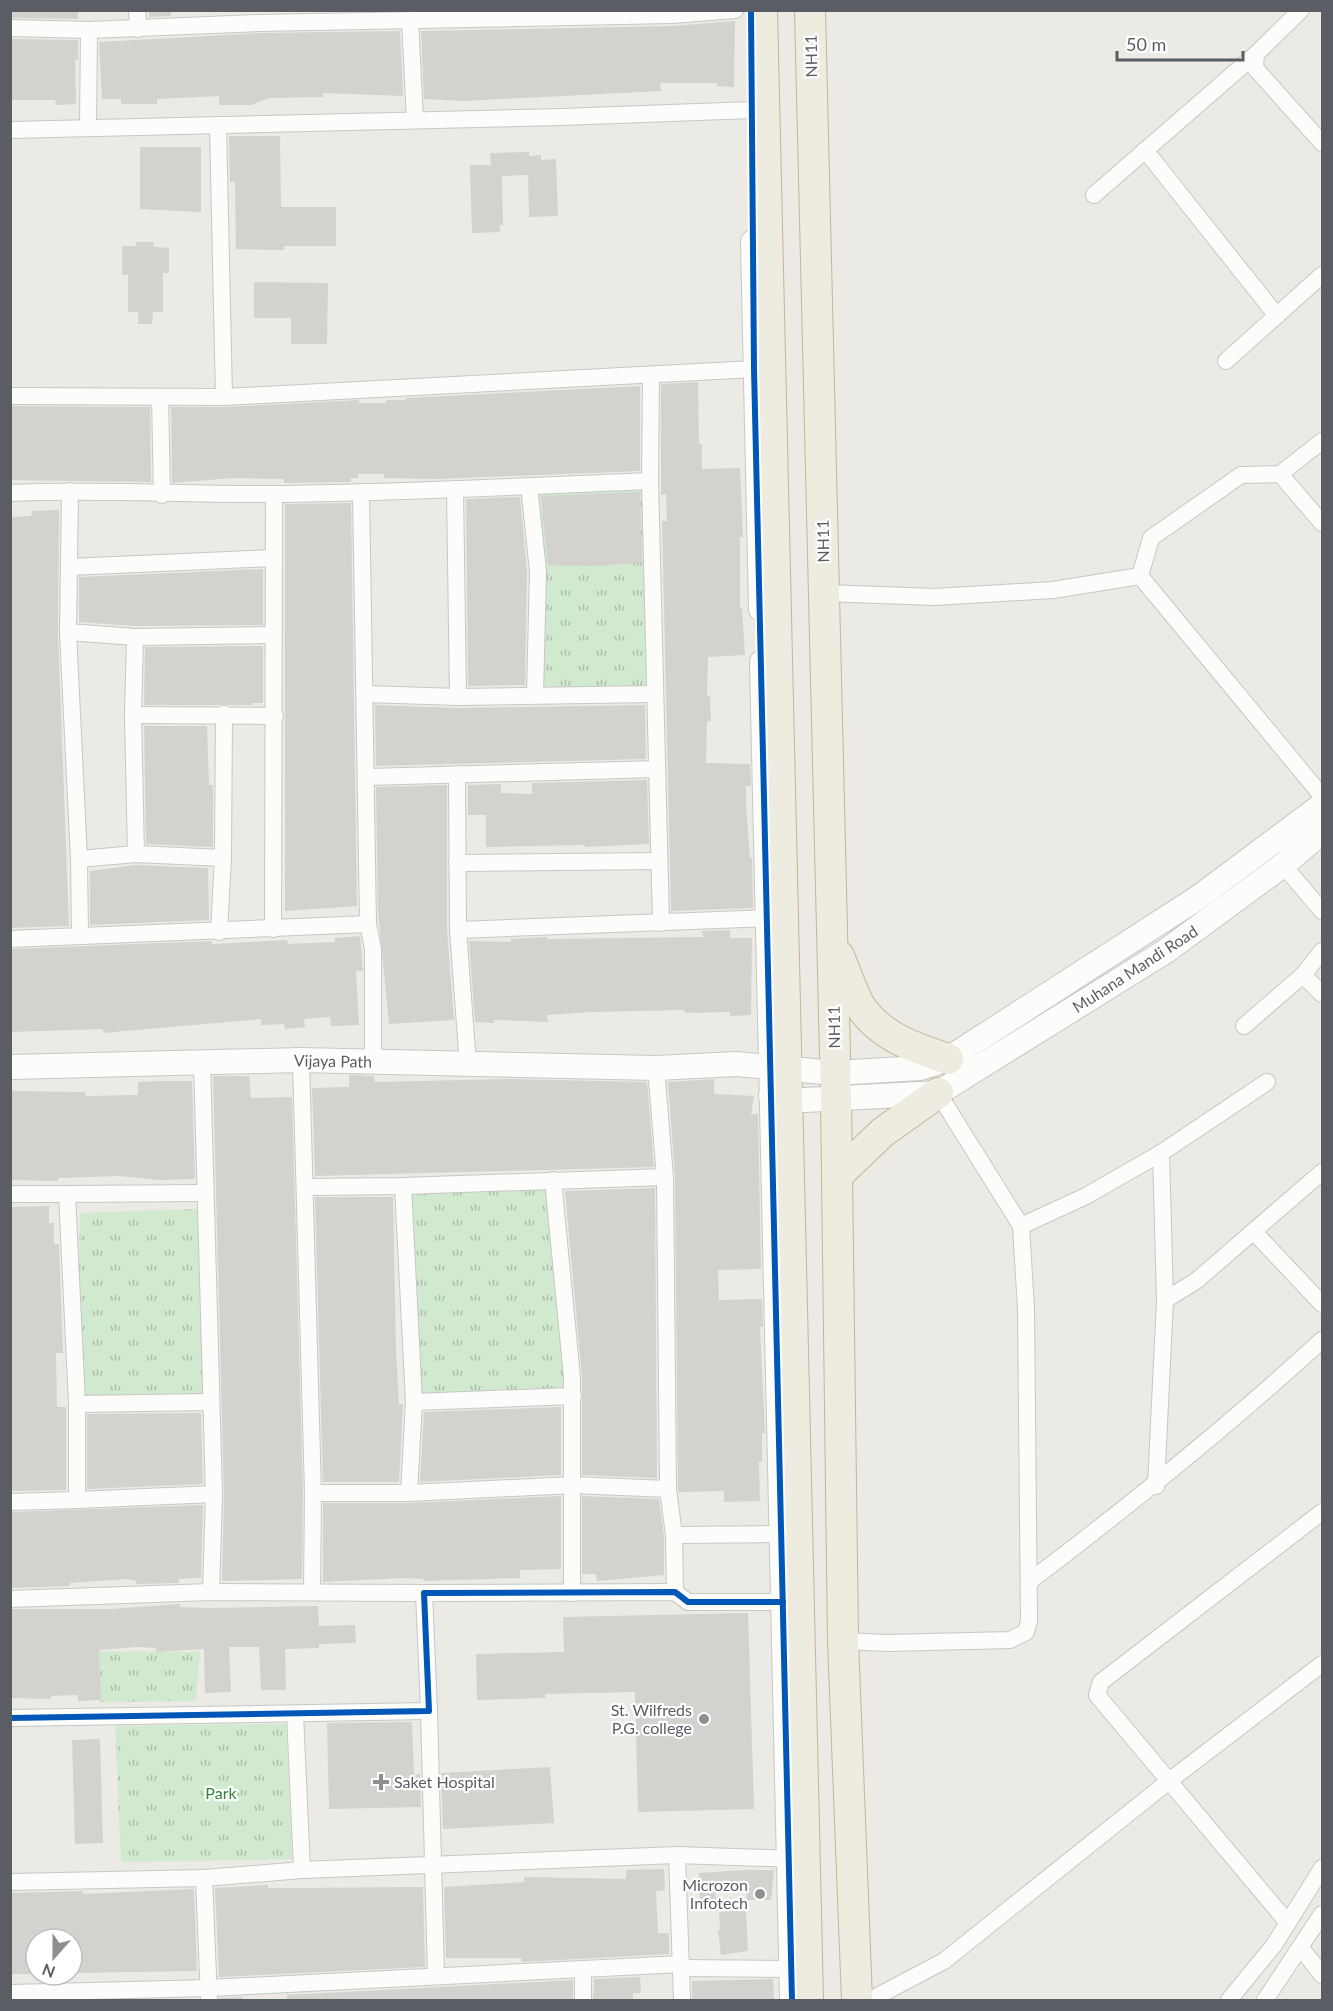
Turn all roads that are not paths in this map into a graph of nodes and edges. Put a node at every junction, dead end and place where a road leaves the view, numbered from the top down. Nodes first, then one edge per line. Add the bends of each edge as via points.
1 (137, 10) edge
2 (735, 10) edge
3 (751, 10) edge
4 (762, 10) edge
5 (810, 10) edge
6 (1301, 10) edge
7 (672, 13) edge
8 (259, 16) edge
9 (333, 16) edge
10 (205, 18) edge
11 (410, 20) junction
12 (10, 28) edge
13 (138, 29) junction
14 (89, 30) junction
15 (1256, 54) junction
16 (752, 110) junction
17 (415, 120) junction
18 (218, 125) junction
19 (88, 128) junction
20 (10, 130) edge
21 (1320, 136) edge
22 (1145, 150) junction
23 (1095, 195) dead end
24 (1323, 275) edge
25 (1277, 316) junction
26 (1226, 361) dead end
27 (754, 369) junction
28 (651, 376) junction
29 (10, 396) edge
30 (160, 397) junction
31 (224, 397) junction
32 (1323, 441) edge
33 (1280, 474) junction
34 (650, 481) junction
35 (529, 486) junction
36 (455, 489) junction
37 (69, 490) junction
38 (361, 492) junction
39 (10, 493) edge
40 (274, 494) junction
41 (162, 495) junction
42 (1323, 523) edge
43 (274, 558) junction
44 (69, 567) junction
45 (1140, 576) junction
46 (825, 592) junction
47 (68, 632) junction
48 (273, 635) junction
49 (135, 637) junction
50 (366, 694) junction
51 (654, 694) junction
52 (536, 695) junction
53 (459, 697) junction
54 (224, 714) junction
55 (133, 715) junction
56 (275, 716) junction
57 (657, 769) junction
58 (457, 774) junction
59 (368, 777) junction
60 (1323, 796) edge
61 (1323, 806) edge
62 (1323, 832) edge
63 (136, 854) junction
64 (223, 858) junction
65 (80, 859) junction
66 (659, 861) junction
67 (458, 863) junction
68 (1283, 865) junction
69 (1323, 911) edge
70 (768, 918) junction
71 (661, 922) junction
72 (368, 924) junction
73 (273, 929) junction
74 (458, 930) junction
75 (219, 932) junction
76 (80, 935) junction
77 (10, 939) edge
78 (833, 942) junction
79 (1323, 951) edge
80 (1303, 975) junction
81 (1323, 994) edge
82 (1244, 1026) dead end
83 (948, 1059) junction
84 (302, 1060) junction
85 (202, 1062) junction
86 (373, 1062) junction
87 (736, 1064) junction
88 (468, 1065) junction
89 (10, 1067) edge
90 (656, 1068) junction
91 (778, 1068) junction
92 (1267, 1082) dead end
93 (836, 1085) junction
94 (938, 1093) junction
95 (779, 1098) junction
96 (1161, 1153) junction
97 (1323, 1172) edge
98 (837, 1176) junction
99 (665, 1177) junction
100 (554, 1180) junction
101 (403, 1186) junction
102 (305, 1187) junction
103 (205, 1193) junction
104 (10, 1194) edge
105 (67, 1194) junction
106 (1021, 1226) junction
107 (1254, 1232) junction
108 (1165, 1300) junction
109 (1323, 1304) edge
110 (1323, 1340) edge
111 (573, 1396) junction
112 (210, 1402) junction
113 (414, 1402) junction
114 (77, 1404) junction
115 (573, 1485) junction
116 (1156, 1486) junction
117 (668, 1489) junction
118 (313, 1493) junction
119 (409, 1493) junction
120 (214, 1494) junction
121 (77, 1500) junction
122 (10, 1502) edge
123 (1323, 1512) edge
124 (782, 1534) junction
125 (674, 1535) junction
126 (1030, 1581) junction
127 (211, 1592) junction
128 (312, 1592) junction
129 (675, 1592) junction
130 (424, 1593) junction
131 (572, 1593) junction
132 (10, 1599) edge
133 (783, 1602) junction
134 (843, 1641) junction
135 (1323, 1664) edge
136 (429, 1711) junction
137 (295, 1714) junction
138 (10, 1719) edge
139 (1169, 1781) junction
140 (677, 1855) junction
141 (797, 1859) junction
142 (434, 1865) junction
143 (1323, 1868) edge
144 (302, 1870) junction
145 (204, 1878) junction
146 (10, 1882) edge
147 (1323, 1914) edge
148 (1288, 1923) junction
149 (1301, 1948) junction
150 (682, 1966) junction
151 (791, 1969) junction
152 (584, 1970) junction
153 (1323, 1975) edge
154 (436, 1976) junction
155 (306, 1983) junction
156 (10, 1993) edge
157 (209, 1994) edge
158 (307, 2001) edge
159 (584, 2001) edge
160 (682, 2001) edge
161 (792, 2001) edge
162 (808, 2001) edge
163 (857, 2001) edge
164 (870, 2001) edge
165 (1229, 2001) edge
166 (1265, 2001) edge

1 - 13 street
2 - 7 street
3 - 16 street
4 - 91 highway
5 - 46 highway, NH11
6 - 15 street
7 - 11 street
8 - 9 street
8 - 10 street
9 - 11 street
10 - 13 street
11 - 17 street
12 - 14 street
13 - 14 street
14 - 19 street
15 - 21 street via 1255,69
15 - 22 street
16 - 17 street
16 - 27 street
17 - 18 street
18 - 19 street
18 - 31 street
19 - 20 street
22 - 23 street
22 - 25 street
24 - 25 street
25 - 26 street
27 - 28 street
27 - 70 street
28 - 31 street
28 - 34 street
29 - 30 street
30 - 31 street
30 - 41 street
32 - 33 street
33 - 42 street
33 - 45 street via 1241,475 1151,538
34 - 35 street
34 - 51 street
35 - 36 street
35 - 52 street via 538,571
36 - 38 street
36 - 53 street
37 - 39 street
37 - 41 street
37 - 44 street
38 - 40 street
38 - 50 street
40 - 41 street
40 - 43 street
43 - 44 street
43 - 48 street
44 - 47 street
45 - 46 street via 1053,590 935,597
45 - 60 street
46 - 78 highway, NH11
47 - 49 street
47 - 65 street
48 - 49 street
48 - 56 street
49 - 55 street
50 - 53 street
50 - 59 street
51 - 52 street
51 - 57 street
52 - 53 street
54 - 55 street
54 - 56 street
54 - 64 street
55 - 63 street
56 - 73 street
57 - 58 street
57 - 66 street
58 - 59 street
58 - 67 street
59 - 72 street
61 - 83 street via 1199,897
62 - 68 street, Muhana Mandi Road
63 - 64 street
63 - 65 street
64 - 75 street
65 - 76 street
66 - 67 street
66 - 71 street
67 - 74 street
68 - 69 street
68 - 94 street, Muhana Mandi Road via 1166,951
70 - 71 street
70 - 91 street
71 - 74 street
72 - 73 street
72 - 86 street via 373,949
73 - 75 street
74 - 88 street
75 - 76 street
76 - 77 street
78 - 83 highway via 860,1005 878,1026 907,1045
78 - 93 highway, NH11
79 - 80 street
80 - 81 street
80 - 82 street
83 - 93 street
84 - 85 street, Vijaya Path
84 - 86 street, Vijaya Path
84 - 102 street
85 - 89 street, Vijaya Path
85 - 103 street
86 - 88 street, Vijaya Path
87 - 90 street, Vijaya Path
87 - 91 street, Vijaya Path
87 - 95 street
88 - 90 street, Vijaya Path
90 - 99 street
91 - 93 street, Vijaya Path
91 - 95 highway
92 - 96 street
93 - 94 street
93 - 95 street
93 - 98 highway, NH11
94 - 98 highway via 883,1132
94 - 106 street
95 - 124 street
95 - 141 highway
96 - 106 street via 1086,1196
96 - 108 street
97 - 107 street
98 - 134 highway, NH11
99 - 100 street
99 - 117 street
100 - 101 street
100 - 111 street
101 - 102 street
101 - 113 street
102 - 118 street
103 - 105 street
103 - 112 street
104 - 105 street
105 - 114 street
106 - 126 street
107 - 108 street via 1196,1281
107 - 109 street
108 - 116 street
110 - 116 street
111 - 113 street
111 - 115 street
112 - 114 street
112 - 120 street
113 - 119 street
114 - 121 street
115 - 117 street
115 - 119 street
115 - 131 street
116 - 126 street
117 - 125 street
118 - 119 street
118 - 128 street
120 - 121 street
120 - 127 street
121 - 122 street
123 - 139 street via 1101,1682 1097,1695
124 - 125 street
124 - 133 street
125 - 129 street
126 - 134 street via 1026,1632 1010,1640
127 - 128 street
127 - 132 street
128 - 130 street
129 - 131 street
129 - 133 street via 687,1602
130 - 131 street
130 - 136 street
133 - 141 street
134 - 163 highway, NH11
135 - 139 street
136 - 137 street
136 - 142 street
137 - 138 street
137 - 144 street
139 - 148 street
139 - 164 street via 944,1961
140 - 141 street
140 - 142 street
140 - 150 street
141 - 151 street
141 - 162 highway
142 - 144 street
142 - 154 street
143 - 148 street
144 - 145 street
145 - 146 street
145 - 157 street
147 - 149 street
148 - 165 street
149 - 153 street
149 - 166 street
150 - 151 street
150 - 152 street
150 - 160 street
151 - 161 street
152 - 154 street
152 - 159 street
154 - 155 street
155 - 157 street
155 - 158 street
156 - 157 street

